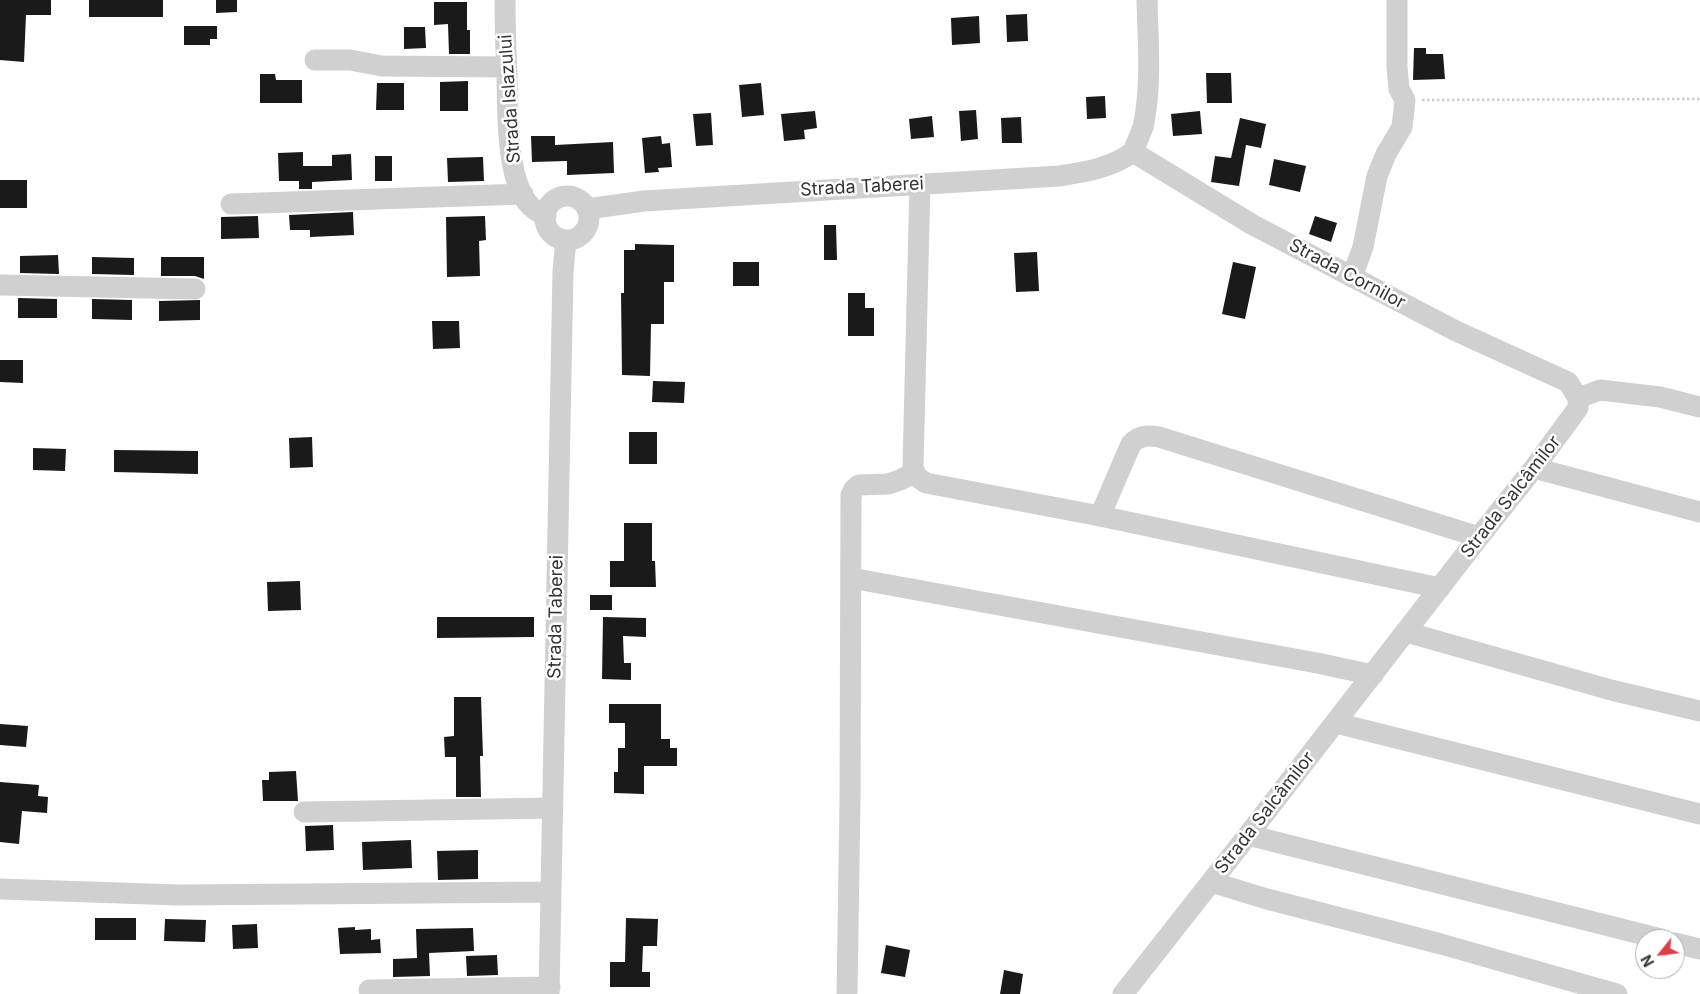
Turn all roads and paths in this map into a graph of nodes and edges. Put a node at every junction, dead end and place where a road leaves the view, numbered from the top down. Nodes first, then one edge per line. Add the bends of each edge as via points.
1 (505, 0) edge
2 (1147, 0) edge
3 (1397, 0) edge
4 (315, 60) dead end
5 (507, 67) junction
6 (1700, 99) edge
7 (1405, 100) junction
8 (1133, 152) junction
9 (920, 184) junction
10 (523, 194) junction
11 (231, 204) dead end
12 (587, 209) junction
13 (546, 216) junction
14 (566, 240) junction
15 (1352, 276) junction
16 (0, 285) edge
17 (194, 289) dead end
18 (1573, 390) junction
19 (1700, 407) edge
20 (1534, 468) junction
21 (914, 473) junction
22 (1700, 512) edge
23 (1100, 516) junction
24 (1479, 537) junction
25 (851, 578) junction
26 (1440, 588) junction
27 (1406, 632) junction
28 (1373, 674) junction
29 (1700, 711) edge
30 (1336, 723) junction
31 (552, 808) junction
32 (304, 812) dead end
33 (1700, 814) edge
34 (1248, 835) junction
35 (1211, 882) junction
36 (0, 889) edge
37 (551, 892) junction
38 (1635, 932) edge
39 (1685, 945) edge
40 (1700, 949) edge
41 (369, 990) dead end
42 (549, 991) edge
43 (847, 994) edge
44 (1122, 994) edge
45 (1617, 994) edge

1 - 5 street, Strada Islazului
2 - 8 street via 1147,104
3 - 7 street via 1398,82
4 - 5 street via 350,60 382,66
5 - 10 street, Strada Islazului via 512,160
6 - 7 path
7 - 15 street via 1402,128 1377,176 1363,247
8 - 9 street, Strada Taberei via 1109,166 1088,172
8 - 15 street, Strada Cornilor via 1253,225
9 - 12 street, Strada Taberei via 644,200
9 - 21 street
10 - 11 street
10 - 13 street, Strada Islazului via 533,208
12 - 13 street via 579,200 560,197 550,204
12 - 14 street via 587,228 578,237
13 - 14 street via 551,233
14 - 31 street, Strada Taberei via 562,278
15 - 18 street, Strada Cornilor
16 - 17 street
18 - 19 street via 1660,397
18 - 20 street, Strada Salcâmilor via 1578,408
20 - 22 street
20 - 24 street, Strada Salcâmilor
21 - 23 street via 926,483
21 - 25 street via 888,484 859,485 854,489 850,506
23 - 24 street via 1131,444 1138,437 1147,435
23 - 26 street
24 - 26 street, Strada Salcâmilor
25 - 28 street
25 - 43 street
26 - 27 street, Strada Salcâmilor
27 - 28 street, Strada Salcâmilor
27 - 29 street via 1611,690
28 - 30 street, Strada Salcâmilor
30 - 33 street
30 - 34 street, Strada Salcâmilor
31 - 32 street
31 - 37 street, Strada Taberei
34 - 35 street, Strada Salcâmilor
34 - 38 street
35 - 44 street, Strada Salcâmilor
35 - 45 street
36 - 37 street via 178,895
37 - 42 street, Strada Taberei
39 - 40 street
41 - 42 street

